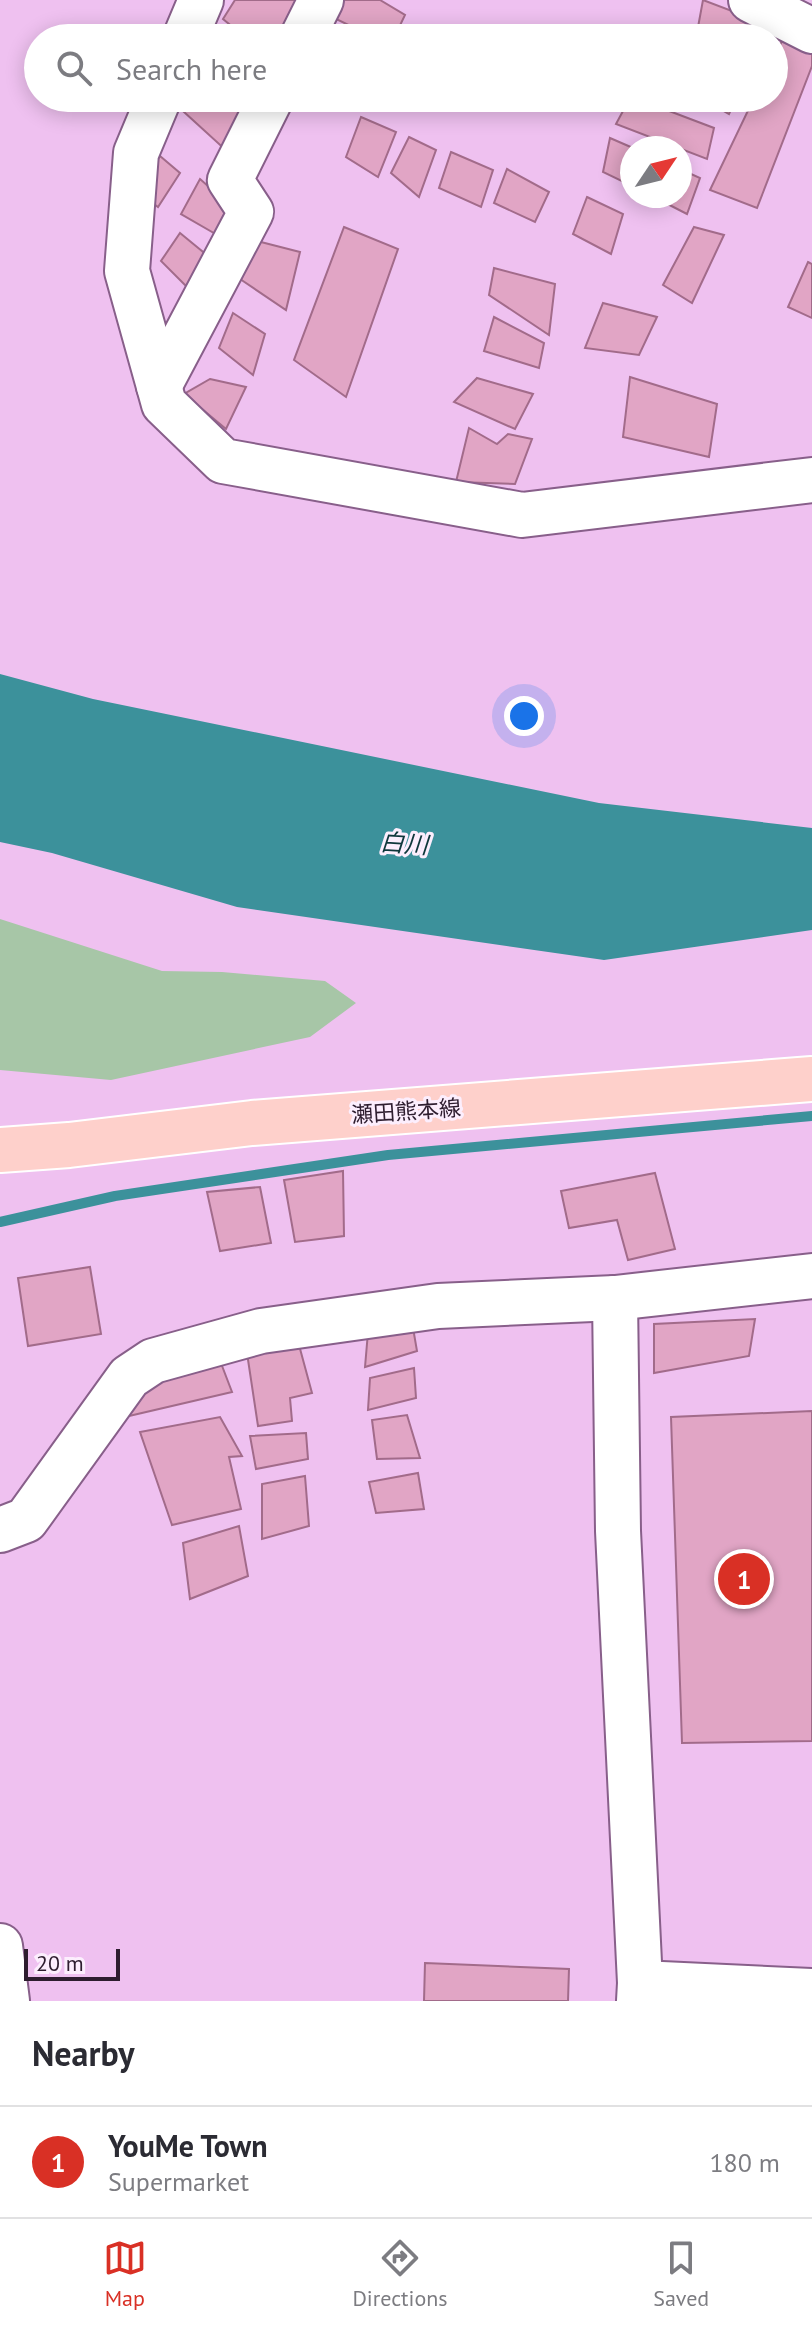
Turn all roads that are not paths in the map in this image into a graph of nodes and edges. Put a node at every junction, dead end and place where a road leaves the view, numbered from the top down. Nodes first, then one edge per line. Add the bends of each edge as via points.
1 (201, 0) edge
2 (321, 0) edge
3 (751, 0) edge
4 (191, 24) edge
5 (309, 24) edge
6 (812, 31) edge
7 (153, 112) edge
8 (264, 112) edge
9 (159, 386) junction
10 (812, 480) edge
11 (812, 1079) edge
12 (0, 1150) edge
13 (812, 1276) edge
14 (615, 1298) junction
15 (0, 1530) edge
16 (0, 1946) edge
17 (812, 1991) edge
18 (640, 1992) edge
19 (7, 2001) edge

1 - 4 street
2 - 5 street
3 - 6 street
7 - 9 street via 136,153 127,271
8 - 9 street via 230,180 251,212
9 - 10 street via 164,404 223,461 522,515
11 - 12 main road, 瀬田熊本線 via 252,1123
13 - 14 street
14 - 15 street via 379,1314 261,1331 153,1361 129,1377 26,1520
14 - 18 street via 618,1531
16 - 19 street
17 - 18 street

